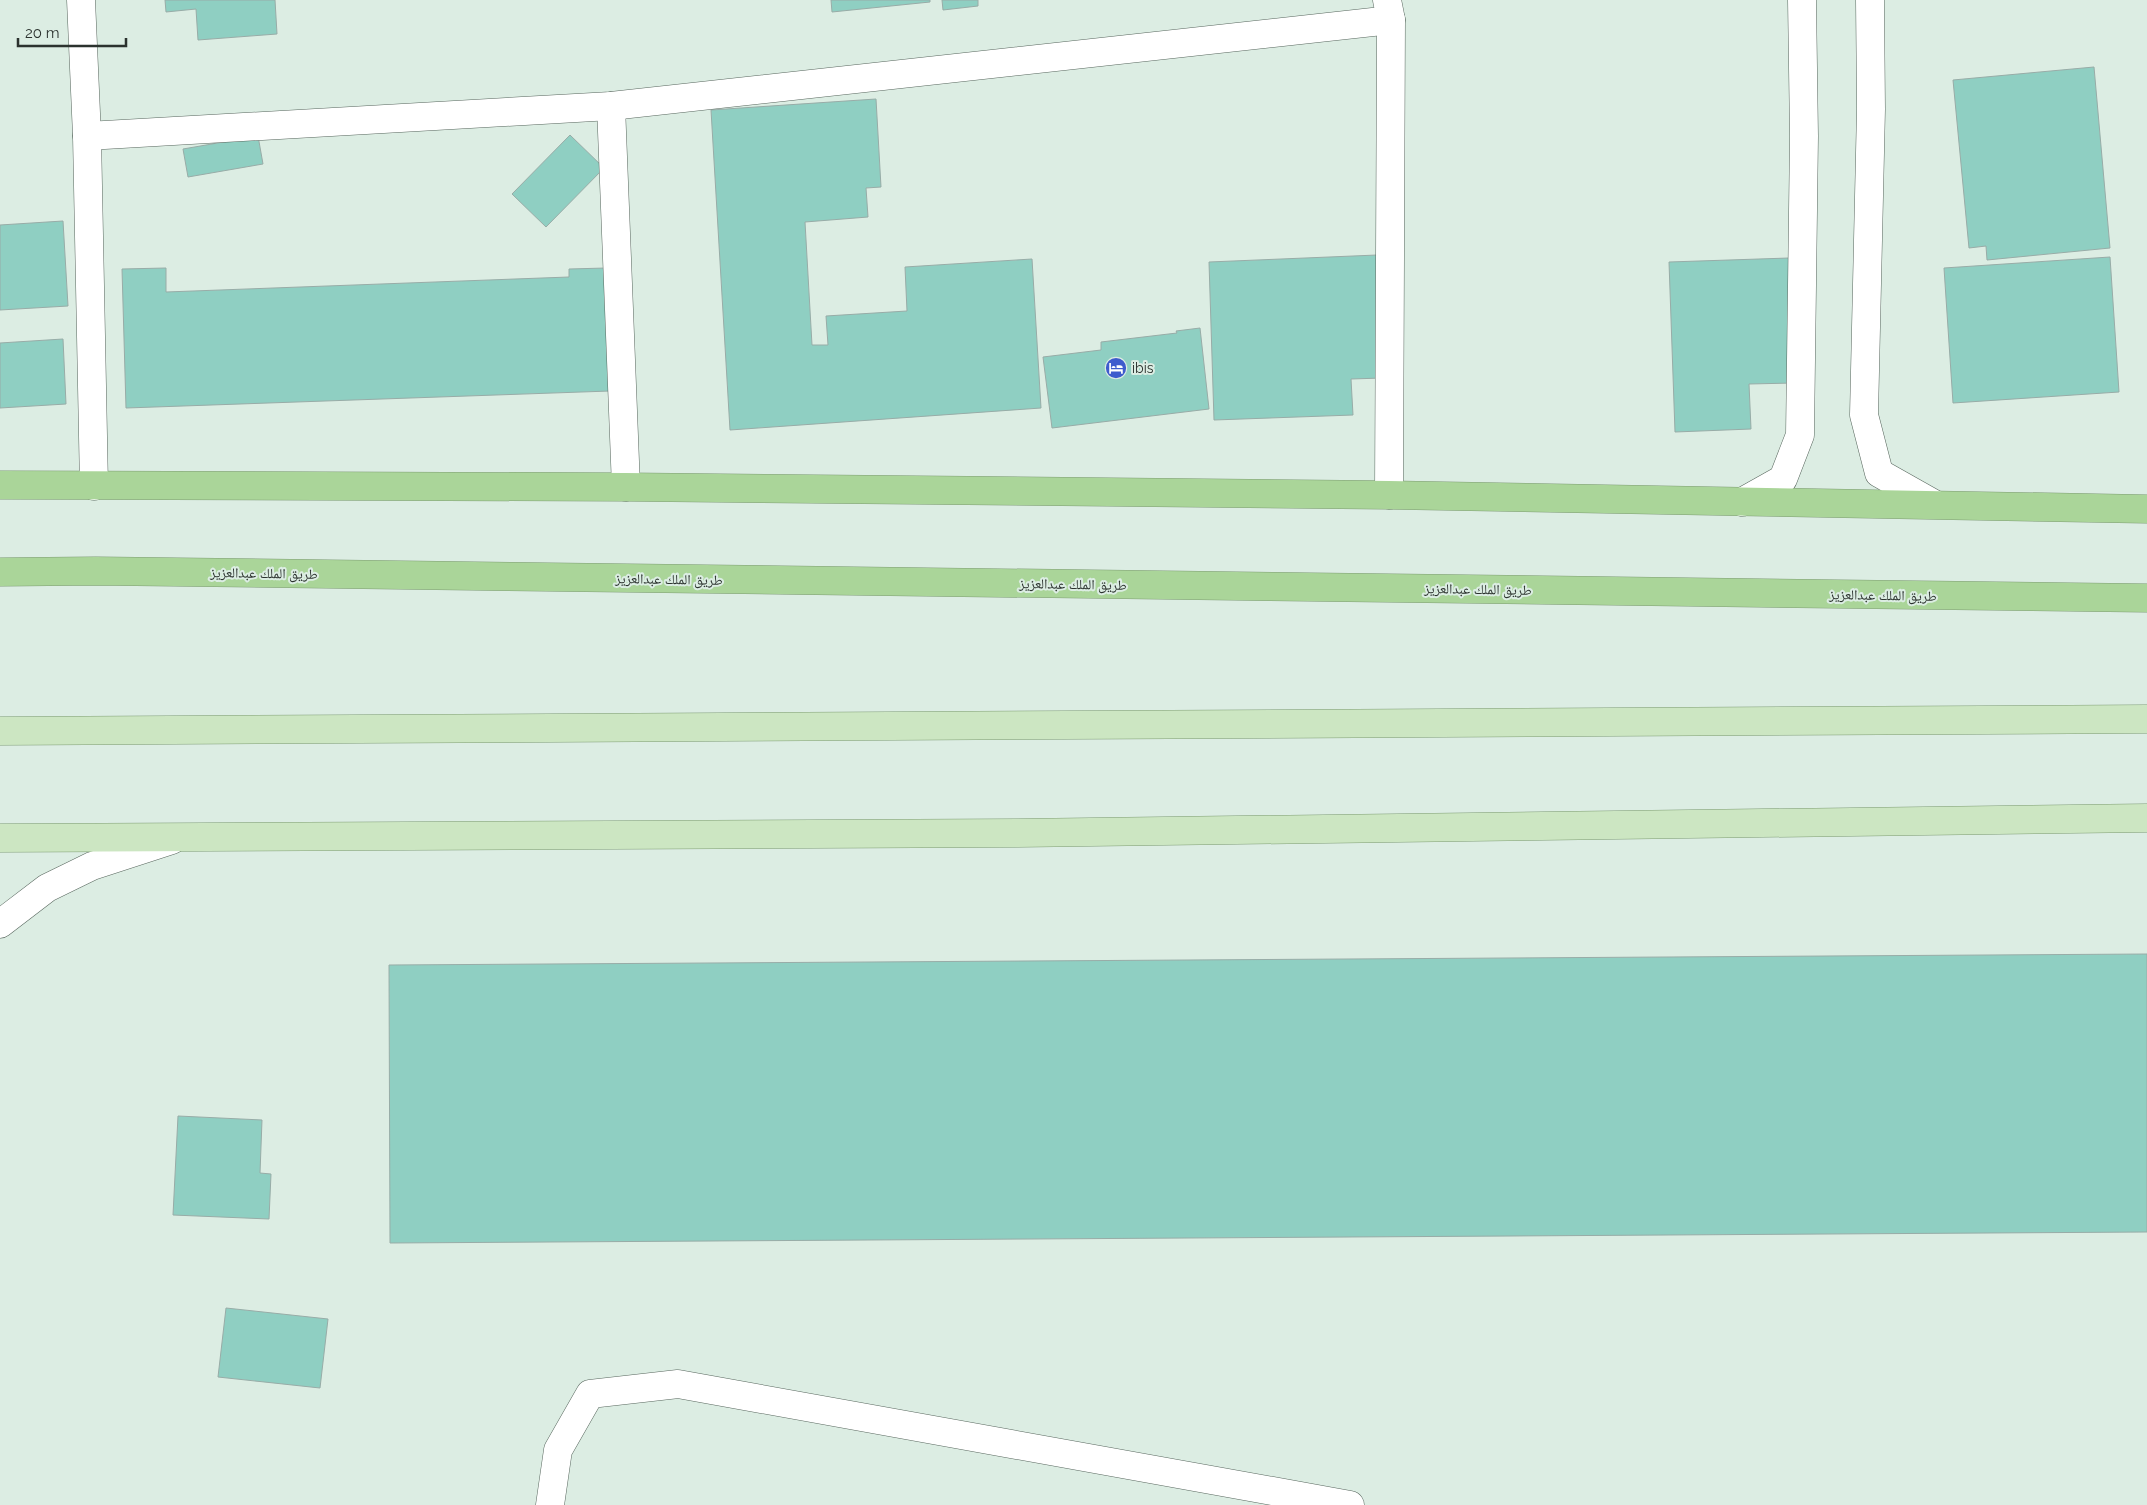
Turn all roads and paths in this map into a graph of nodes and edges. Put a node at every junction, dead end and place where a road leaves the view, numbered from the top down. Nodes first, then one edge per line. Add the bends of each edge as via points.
1 (81, 0) edge
2 (1802, 0) edge
3 (1870, 0) edge
4 (1389, 10) edge
5 (611, 106) junction
6 (87, 136) junction
7 (0, 485) edge
8 (94, 486) junction
9 (626, 487) junction
10 (1389, 496) junction
11 (1742, 502) junction
12 (1934, 504) junction
13 (2147, 509) edge
14 (0, 572) edge
15 (2147, 598) edge
16 (2147, 719) edge
17 (0, 731) edge
18 (2147, 818) edge
19 (0, 838) edge
20 (180, 838) junction
21 (0, 924) edge
22 (550, 1505) edge
23 (1350, 1505) edge

1 - 6 street
2 - 11 street via 1804,136 1800,435 1783,479
3 - 12 street via 1864,415 1880,473
4 - 5 street
4 - 10 street
5 - 6 street
5 - 9 street
6 - 8 street
7 - 8 highway
8 - 9 highway
9 - 10 highway
10 - 11 highway
11 - 12 highway
12 - 13 highway
14 - 15 highway, طريق الملك عبدالعزيز
16 - 17 main road
18 - 20 main road via 1532,828
19 - 20 main road
20 - 21 street via 92,866 47,888
22 - 23 street via 558,1450 590,1394 678,1384

